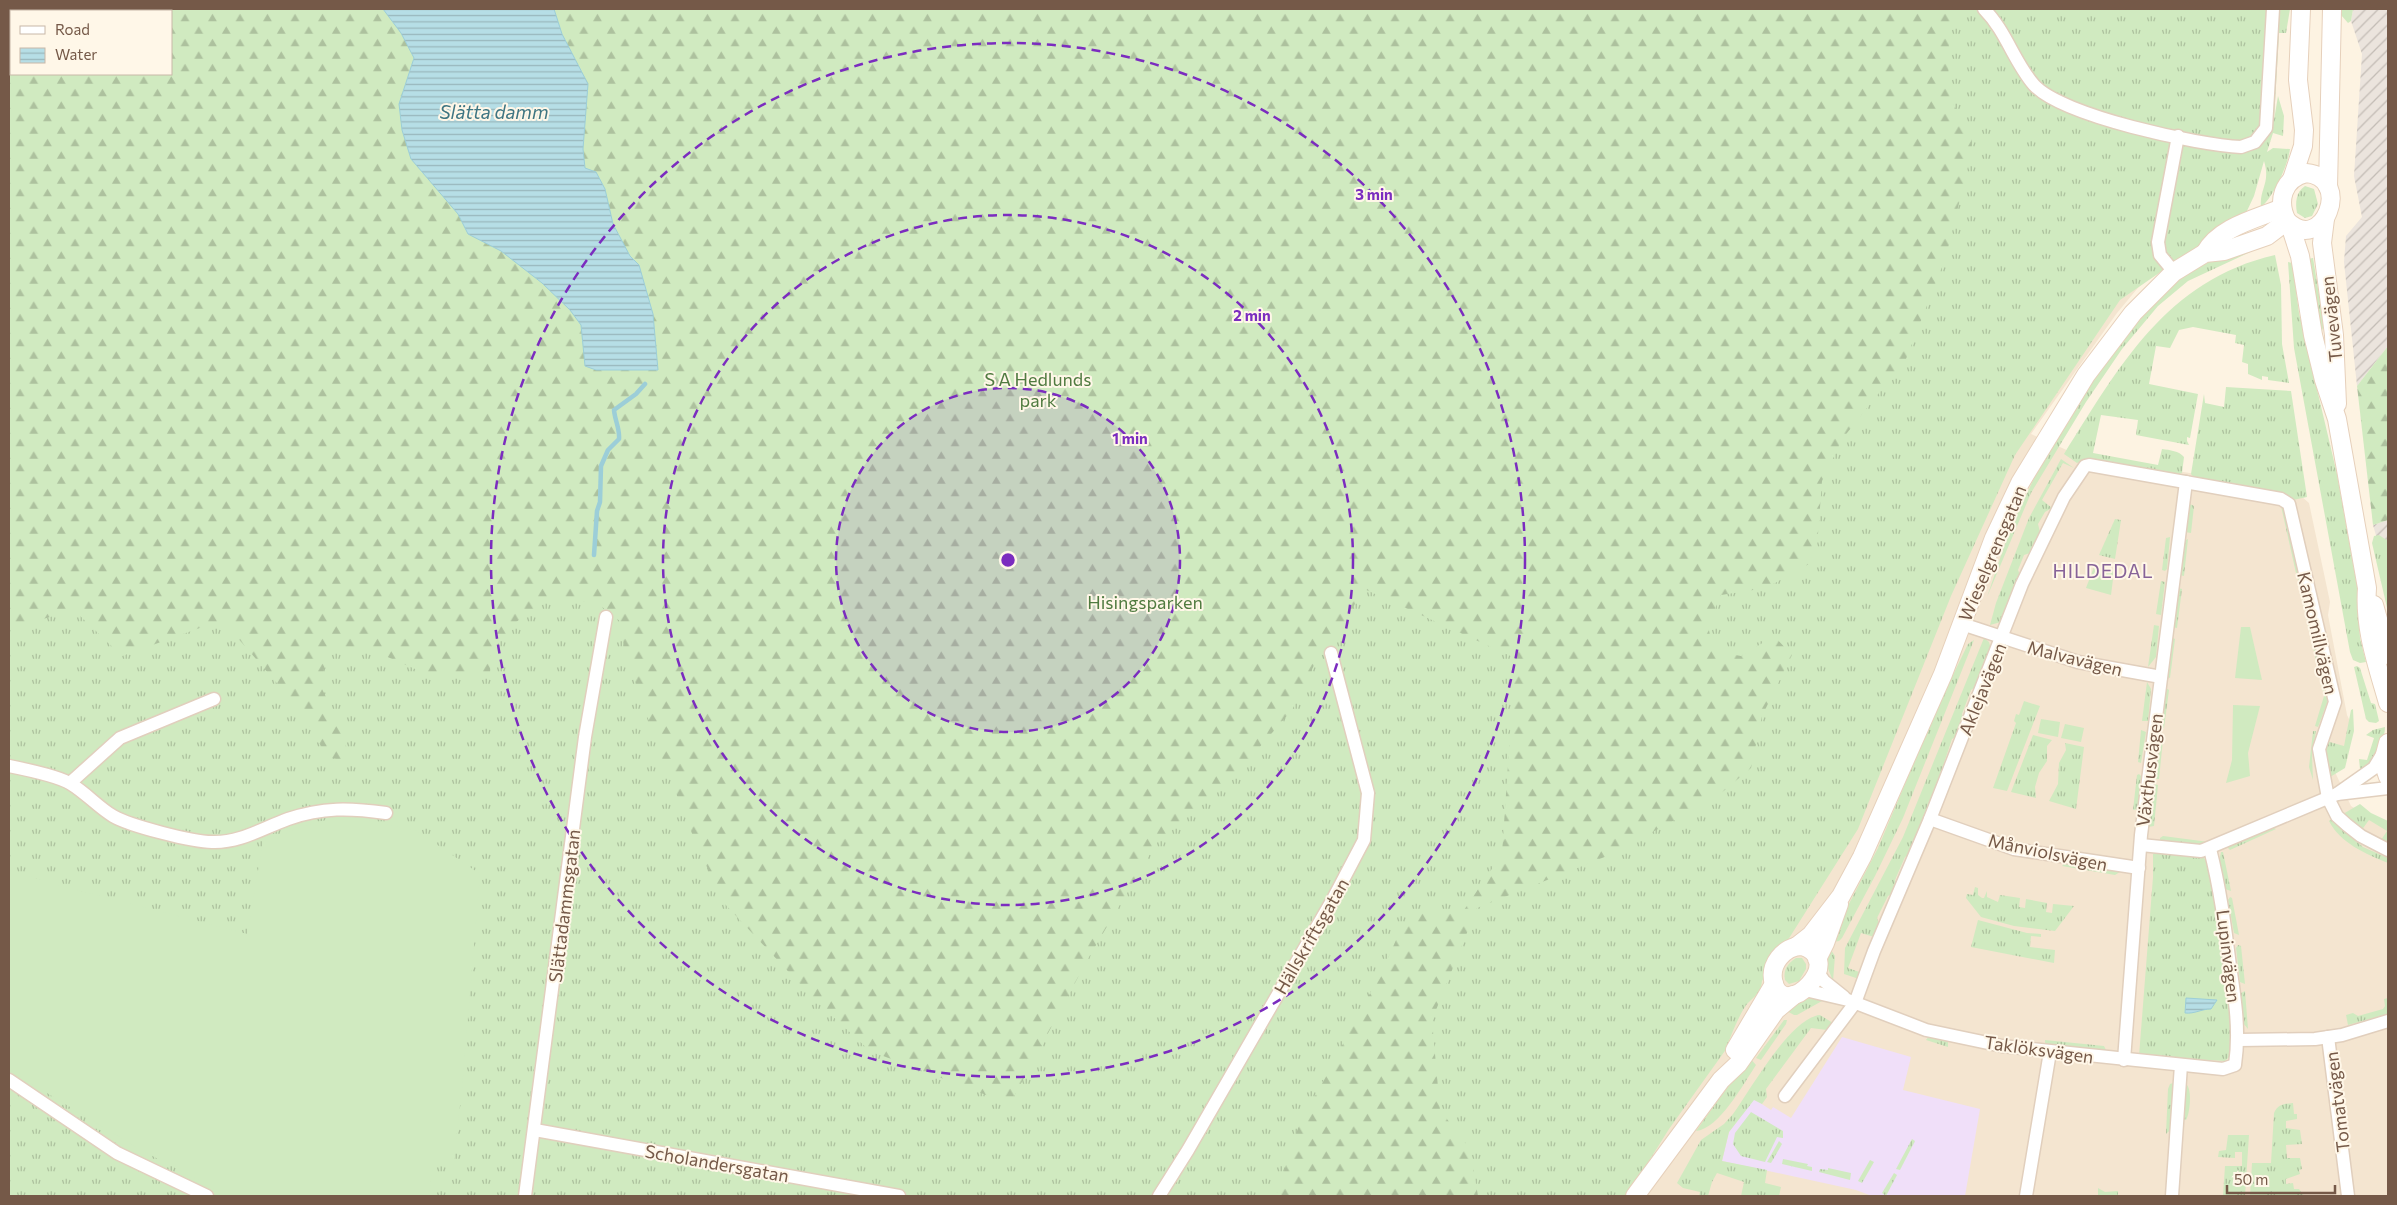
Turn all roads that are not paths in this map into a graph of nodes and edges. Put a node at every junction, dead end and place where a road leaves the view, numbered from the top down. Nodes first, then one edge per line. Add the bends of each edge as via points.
1 (1984, 9) edge
2 (2273, 9) edge
3 (2300, 9) edge
4 (2332, 9) edge
5 (2178, 136) junction
6 (2292, 179) junction
7 (2328, 187) junction
8 (2286, 218) junction
9 (2325, 218) junction
10 (2174, 272) junction
11 (2337, 419) junction
12 (2186, 482) junction
13 (2289, 504) joint
14 (2367, 588) junction
15 (606, 617) dead end
16 (1962, 624) junction
17 (2002, 638) junction
18 (1330, 653) dead end
19 (2388, 655) edge
20 (2160, 677) junction
21 (214, 699) dead end
22 (2388, 703) edge
23 (2386, 747) edge
24 (9, 766) edge
25 (2388, 777) edge
26 (70, 783) junction
27 (2388, 788) edge
28 (2332, 796) junction
29 (386, 813) dead end
30 (1930, 819) junction
31 (2141, 845) junction
32 (2210, 849) junction
33 (2388, 850) edge
34 (2139, 868) junction
35 (1841, 896) junction
36 (1797, 946) junction
37 (1817, 965) junction
38 (1774, 984) junction
39 (1800, 992) junction
40 (1852, 1001) junction
41 (2388, 1021) edge
42 (2328, 1037) junction
43 (2238, 1040) junction
44 (2050, 1052) junction
45 (2124, 1060) junction
46 (2182, 1065) junction
47 (2235, 1065) joint
48 (9, 1080) edge
49 (1721, 1080) junction
50 (1785, 1096) dead end
51 (535, 1130) junction
52 (207, 1196) edge
53 (525, 1196) edge
54 (899, 1196) edge
55 (1159, 1196) edge
56 (1635, 1196) edge
57 (2026, 1196) edge
58 (2172, 1196) edge
59 (2348, 1196) edge

1 - 5 street via 2023,70 2046,94 2090,114
2 - 5 street via 2264,133 2255,142 2241,147
3 - 6 street via 2298,80 2304,130 2303,146
4 - 7 street, Tuvevägen
5 - 10 street via 2158,242 2160,255
6 - 7 street via 2311,174 2318,176
6 - 8 street via 2283,193
7 - 9 street, Tuvevägen via 2330,206
8 - 9 street via 2303,230 2319,225
8 - 10 street, Wieselgrensgatan via 2227,231 2212,241 2205,253
8 - 11 street, Tuvevägen via 2300,256 2315,344
9 - 11 street, Tuvevägen via 2322,243 2334,335
10 - 16 street, Wieselgrensgatan via 2152,291 2123,325 2054,426 2020,483 1994,538
11 - 14 street, Tuvevägen
12 - 13 street, Aklejavägen via 2281,499
12 - 17 street, Aklejavägen via 2085,466 2064,497 2024,580
12 - 20 street, Växthusvägen
13 - 28 street, Kamomillvägen via 2335,702 2319,749 2322,773
14 - 19 street, Tuvevägen
14 - 22 street, Tuvevägen via 2365,611
15 - 51 street, Slättadammsgatan via 586,737
16 - 17 street, Malvavägen
16 - 35 street, Wieselgrensgatan via 1862,857
17 - 20 street, Malvavägen via 2078,662
17 - 30 street, Aklejavägen
18 - 55 street, Hällskriftsgatan via 1368,794 1364,840 1333,899
20 - 31 street, Växthusvägen
21 - 26 street via 120,738
23 - 25 street via 2383,762
23 - 28 street via 2374,768
24 - 26 street
26 - 29 street via 94,804 116,817 156,831 212,842 233,840 286,820 326,810 354,808
27 - 28 street
28 - 32 street
28 - 33 street, Kamomillvägen via 2337,816 2361,836
30 - 34 street, Månviolsvägen via 2014,849
30 - 40 street, Aklejavägen
31 - 32 street via 2202,852
31 - 34 street, Växthusvägen
32 - 43 street, Lupinvägen via 2221,893
34 - 45 street, Växthusvägen
35 - 36 street, Wieselgrensgatan via 1811,935
35 - 37 street, Wieselgrensgatan
36 - 37 street via 1810,949
36 - 38 street, Wieselgrensgatan via 1778,959 1773,972
37 - 39 street, Wieselgrensgatan via 1814,980
37 - 40 street, Taklöksvägen via 1824,981
38 - 39 street via 1779,992
38 - 49 street, Wieselgrensgatan via 1728,1060
39 - 40 street, Taklöksvägen
39 - 49 street, Wieselgrensgatan via 1776,1010 1738,1064
40 - 44 street, Taklöksvägen via 1926,1030
40 - 50 street, Aklejavägen
41 - 42 street
42 - 43 street
42 - 59 street, Tomatvägen
43 - 47 street, Lupinvägen
44 - 45 street, Taklöksvägen
44 - 57 street
45 - 46 street, Taklöksvägen
46 - 47 street, Taklöksvägen via 2223,1069
46 - 58 street
48 - 52 street via 118,1153
49 - 56 street, Wieselgrensgatan
51 - 53 street, Slättadammsgatan
51 - 54 street, Scholandersgatan

